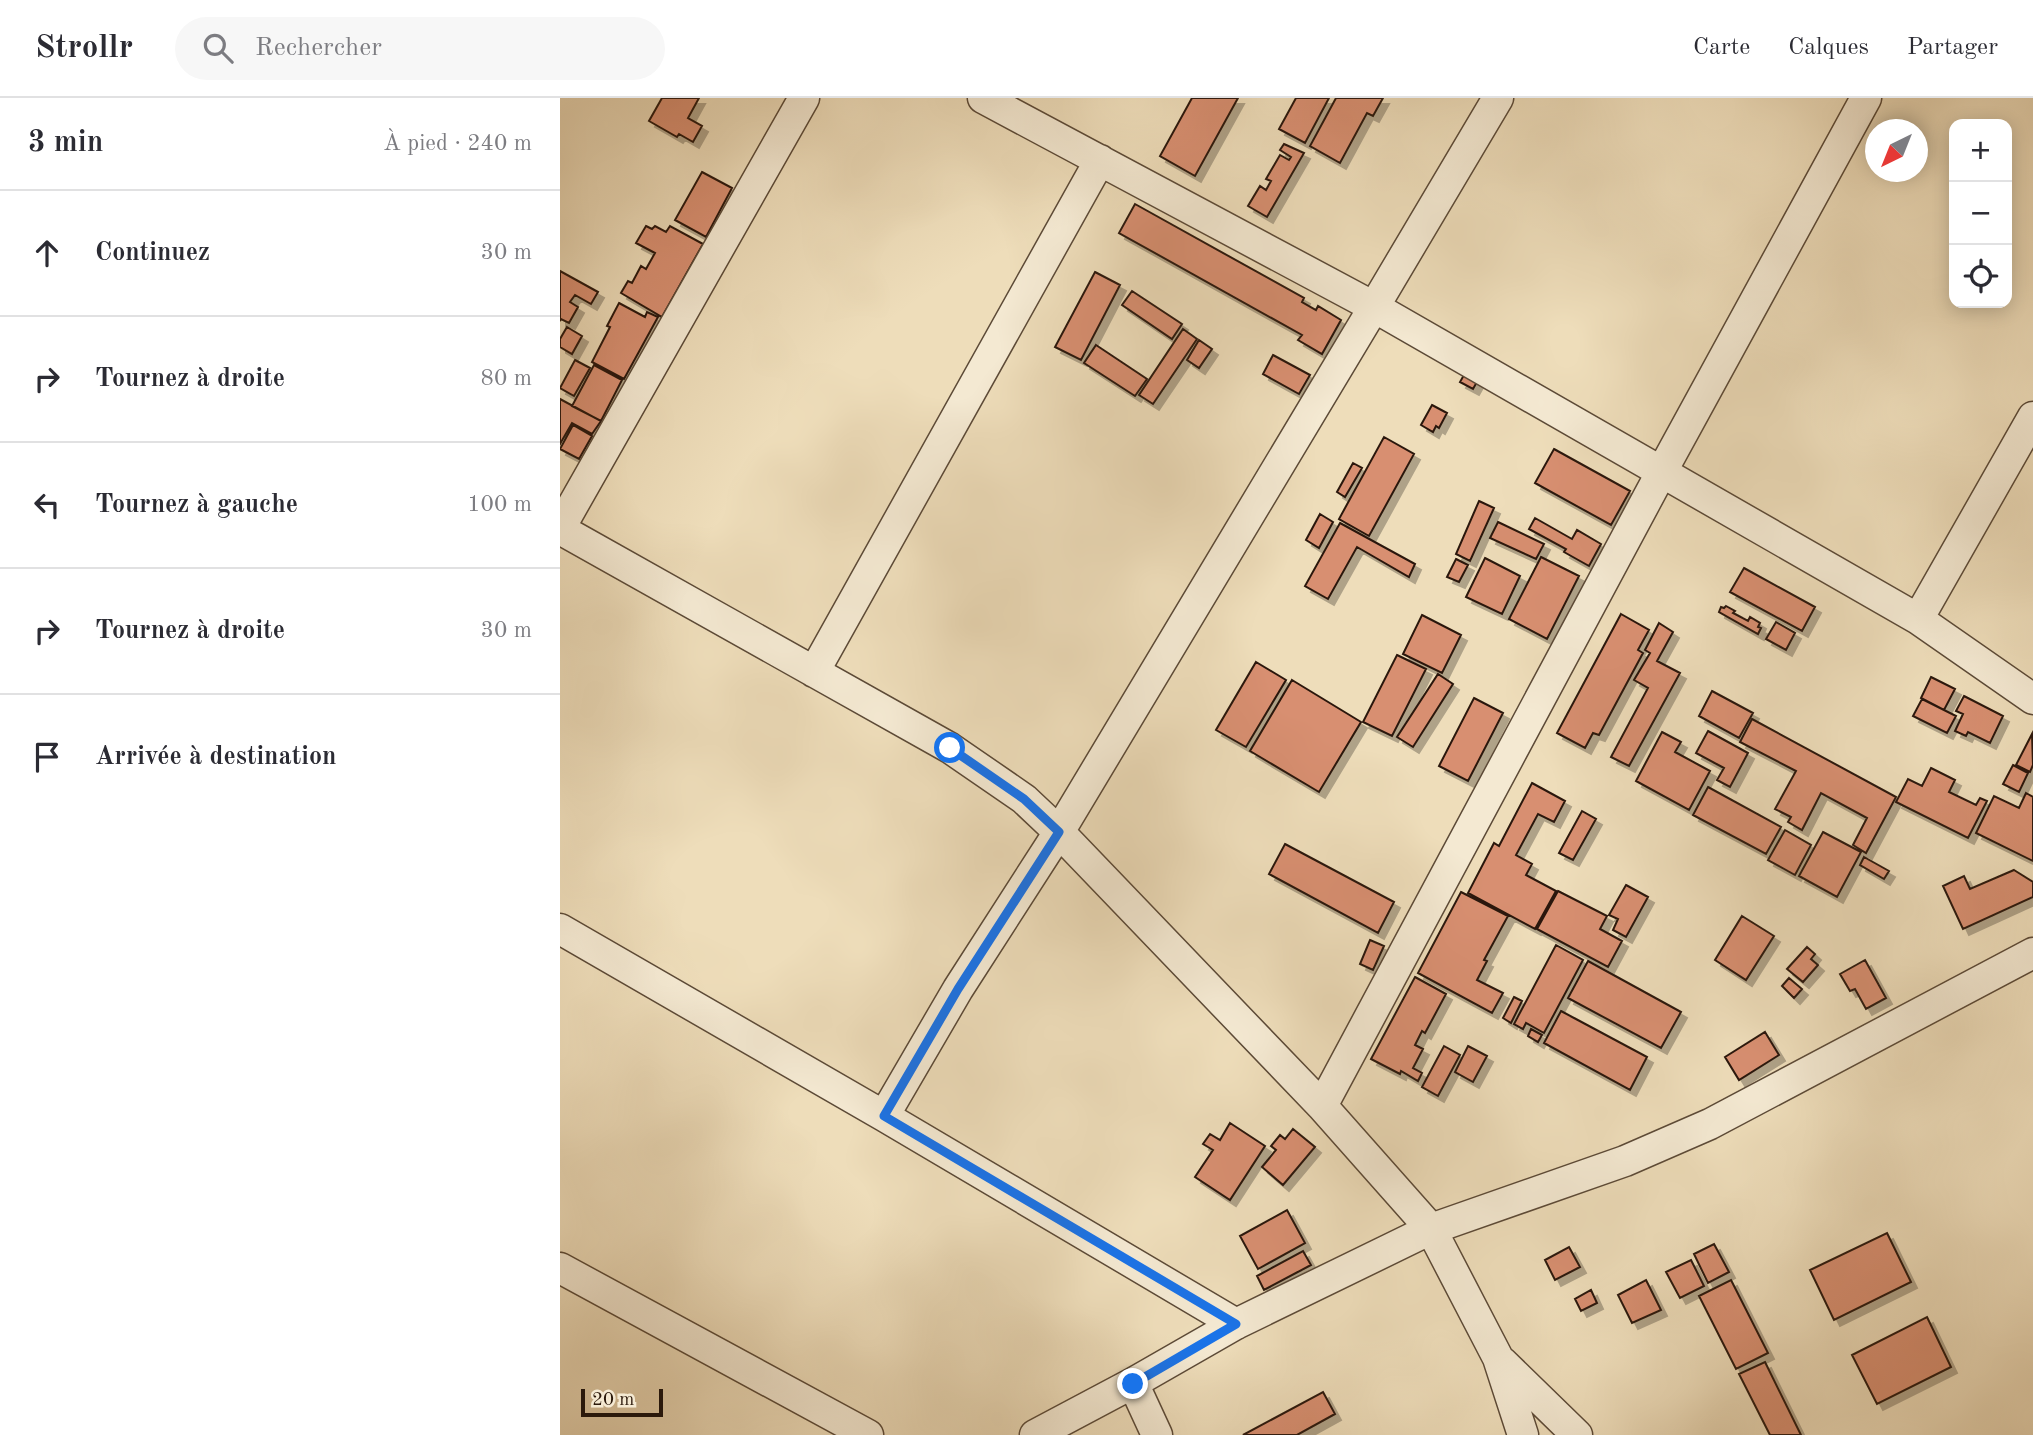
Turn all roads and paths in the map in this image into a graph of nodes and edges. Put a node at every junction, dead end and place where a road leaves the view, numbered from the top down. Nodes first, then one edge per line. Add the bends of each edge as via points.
1 (804, 98) edge
2 (983, 98) edge
3 (1498, 98) edge
4 (1866, 98) edge
5 (1100, 160) junction
6 (1374, 307) junction
7 (2033, 417) edge
8 (1661, 473) junction
9 (560, 529) edge
10 (1918, 619) junction
11 (814, 672) junction
12 (2033, 699) edge
13 (1059, 832) junction
14 (560, 929) edge
15 (2033, 953) edge
16 (1322, 1106) junction
17 (884, 1116) junction
18 (1431, 1229) junction
19 (560, 1268) edge
20 (1236, 1324) junction
21 (1498, 1358) junction
22 (1133, 1384) junction
23 (868, 1435) edge
24 (1035, 1435) edge
25 (1157, 1435) edge
26 (1523, 1435) edge
27 (1577, 1435) edge

1 - 9 street
2 - 5 street
3 - 6 street
4 - 8 street
5 - 6 street
5 - 11 street
6 - 8 street
6 - 13 street
7 - 10 street
8 - 10 street
8 - 16 street
9 - 11 street
10 - 12 street
11 - 13 street via 950,748 1024,799
13 - 16 street
13 - 17 street via 958,989
14 - 17 street
15 - 18 street via 1710,1124 1625,1161
16 - 18 street
17 - 20 street
18 - 20 street
18 - 21 street
19 - 23 street
20 - 22 street
21 - 26 street
21 - 27 street
22 - 24 street
22 - 25 street

